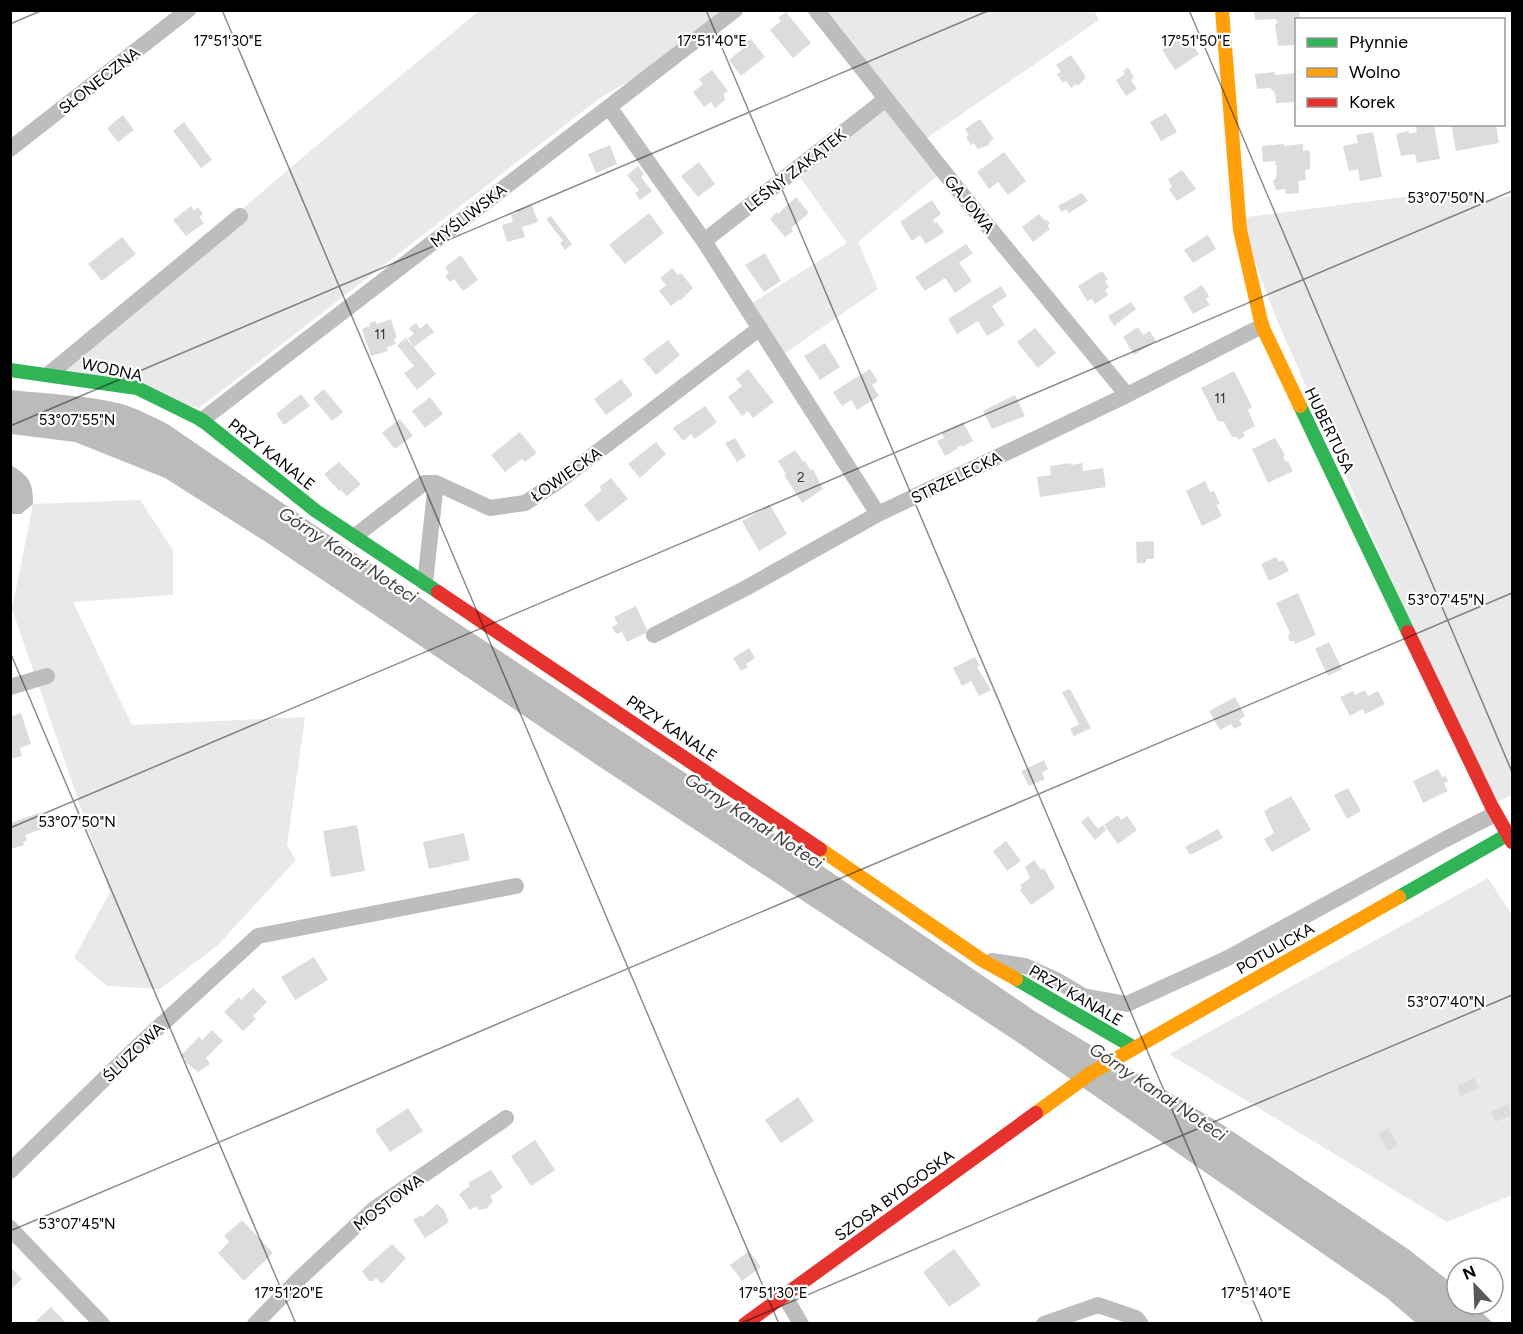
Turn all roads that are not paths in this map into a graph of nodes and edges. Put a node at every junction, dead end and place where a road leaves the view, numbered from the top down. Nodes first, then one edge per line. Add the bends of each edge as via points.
1 (188, 10) edge
2 (735, 10) edge
3 (816, 10) edge
4 (1222, 10) edge
5 (886, 99) junction
6 (609, 107) junction
7 (10, 149) edge
8 (240, 216) dead end
9 (704, 241) junction
10 (1262, 326) junction
11 (760, 328) junction
12 (10, 370) edge
13 (48, 374) junction
14 (1127, 395) junction
15 (202, 420) junction
16 (436, 483) junction
17 (878, 514) junction
18 (355, 536) junction
19 (425, 583) junction
20 (654, 635) dead end
21 (47, 676) dead end
22 (10, 687) edge
23 (1495, 814) junction
24 (1510, 838) edge
25 (516, 886) dead end
26 (982, 960) junction
27 (1133, 1047) junction
28 (1062, 1093) joint
29 (506, 1118) dead end
30 (10, 1171) edge
31 (10, 1228) edge
32 (784, 1295) junction
33 (102, 1323) edge
34 (255, 1323) edge
35 (745, 1323) edge
36 (801, 1323) edge
37 (1044, 1323) edge
38 (1141, 1323) edge

1 - 7 street, SŁONECZNA
2 - 6 street, MYŚLIWSKA
3 - 5 street, GAJOWA
4 - 10 street, HUBERTUSA via 1240,230
5 - 9 street, LEŚNY ZAKĄTEK
5 - 14 street, GAJOWA
6 - 9 street
6 - 15 street, MYŚLIWSKA
8 - 13 street
9 - 11 street
10 - 14 street, STRZELECKA
10 - 23 street, HUBERTUSA
11 - 16 street, ŁOWIECKA via 525,503 490,508
11 - 17 street
12 - 13 street, WODNA
13 - 15 street, WODNA via 137,388
14 - 17 street, STRZELECKA
15 - 18 street, PRZY KANALE via 316,511
16 - 18 street via 424,483
16 - 19 street
17 - 20 street, STRZELECKA
18 - 19 street, PRZY KANALE
19 - 26 street, PRZY KANALE
21 - 22 street
23 - 24 street, HUBERTUSA
23 - 26 street via 1228,958 1127,1004 1083,996 1025,966
24 - 27 street, POTULICKA
25 - 30 street, ŚLUZOWA via 258,936
26 - 27 street, PRZY KANALE
27 - 28 street, POTULICKA
28 - 32 street, SZOSA BYDGOSKA
29 - 34 street, MOSTOWA via 374,1209
31 - 33 street
32 - 35 street, SZOSA BYDGOSKA
32 - 36 street
37 - 38 street via 1098,1305

